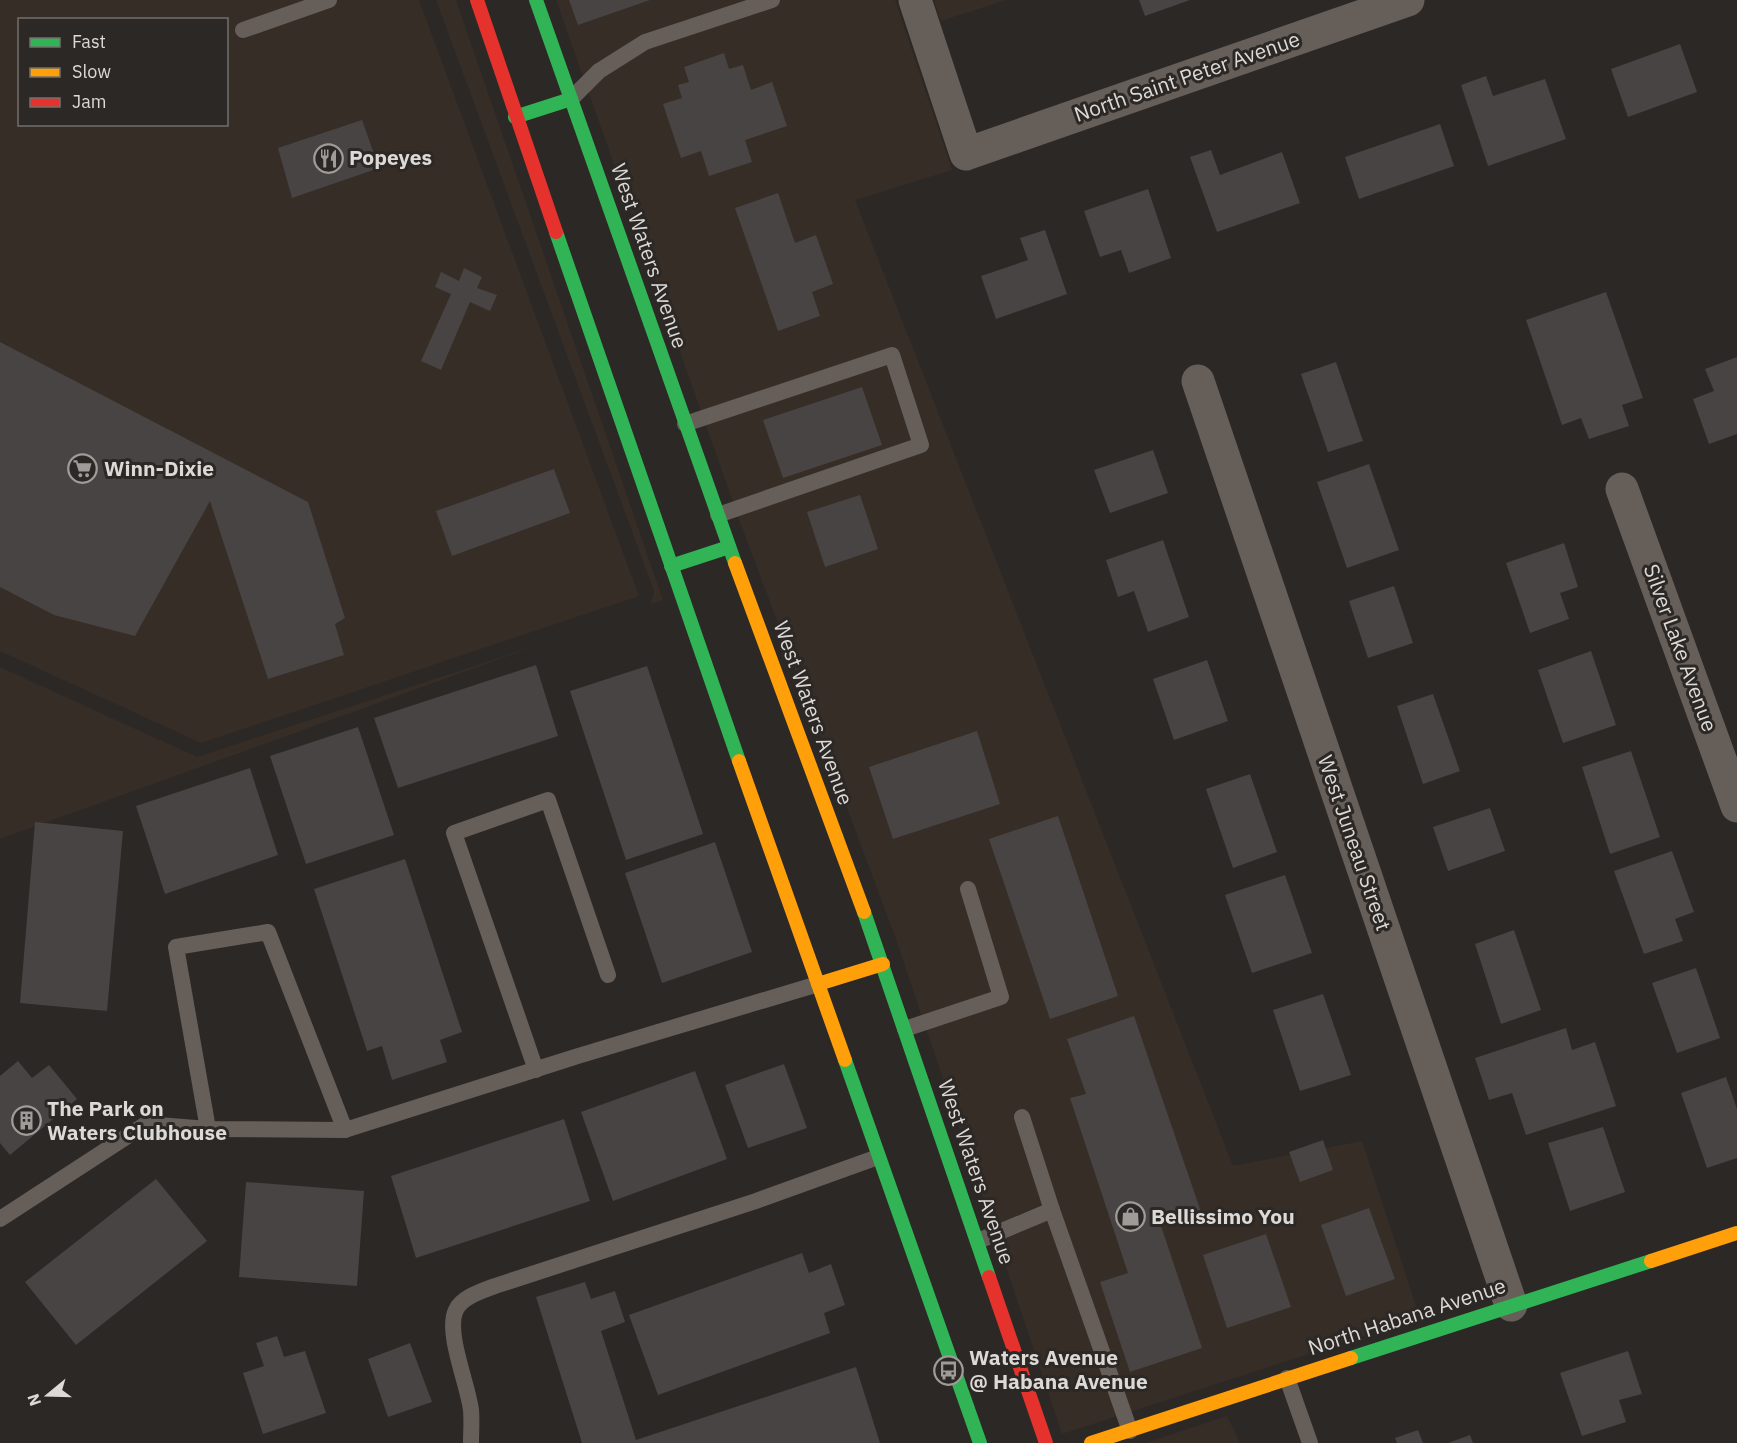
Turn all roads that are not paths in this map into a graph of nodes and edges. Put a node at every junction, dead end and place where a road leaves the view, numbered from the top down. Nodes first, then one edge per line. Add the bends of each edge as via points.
1 (329, 0) edge
2 (477, 0) edge
3 (536, 0) edge
4 (772, 0) edge
5 (915, 0) edge
6 (1408, 0) edge
7 (243, 30) dead end
8 (571, 99) junction
9 (515, 117) junction
10 (1198, 381) dead end
11 (685, 424) junction
12 (1622, 489) dead end
13 (718, 515) junction
14 (729, 547) junction
15 (670, 566) junction
16 (1737, 806) edge
17 (968, 889) dead end
18 (883, 964) junction
19 (608, 975) dead end
20 (818, 984) junction
21 (905, 1029) junction
22 (536, 1070) junction
23 (1022, 1117) dead end
24 (208, 1129) junction
25 (345, 1130) junction
26 (879, 1157) junction
27 (1052, 1210) junction
28 (0, 1218) edge
29 (1737, 1233) edge
30 (978, 1242) junction
31 (1511, 1305) junction
32 (1287, 1378) junction
33 (1130, 1431) junction
34 (471, 1443) edge
35 (980, 1443) edge
36 (1046, 1443) edge
37 (1090, 1443) edge
38 (1310, 1443) edge

1 - 7 lane
2 - 9 main road
3 - 8 main road, West Waters Avenue
4 - 8 lane via 645,42 599,71
5 - 6 street, North Saint Peter Avenue via 966,154
8 - 9 main road
8 - 11 main road, West Waters Avenue
9 - 15 main road
10 - 31 street, West Juneau Street
11 - 13 main road, West Waters Avenue
11 - 13 lane via 892,355 921,445
12 - 16 street, Silver Lake Avenue
13 - 14 main road, West Waters Avenue
14 - 15 main road
14 - 18 main road, West Waters Avenue
15 - 20 main road
17 - 21 lane via 1001,997
18 - 20 main road
18 - 21 main road, West Waters Avenue
19 - 22 lane via 548,800 454,833
20 - 22 lane
20 - 26 main road
21 - 30 main road, West Waters Avenue
22 - 25 lane
23 - 27 lane
24 - 25 lane
24 - 25 lane via 176,947 268,932
24 - 28 lane via 146,1124
26 - 34 lane via 469,1297 457,1307 452,1319 453,1341 471,1410
26 - 35 main road
27 - 30 lane
27 - 33 lane
29 - 31 main road, North Habana Avenue
30 - 36 main road, West Waters Avenue
31 - 32 main road, North Habana Avenue
32 - 33 main road, North Habana Avenue
32 - 38 lane
33 - 37 main road, North Habana Avenue

